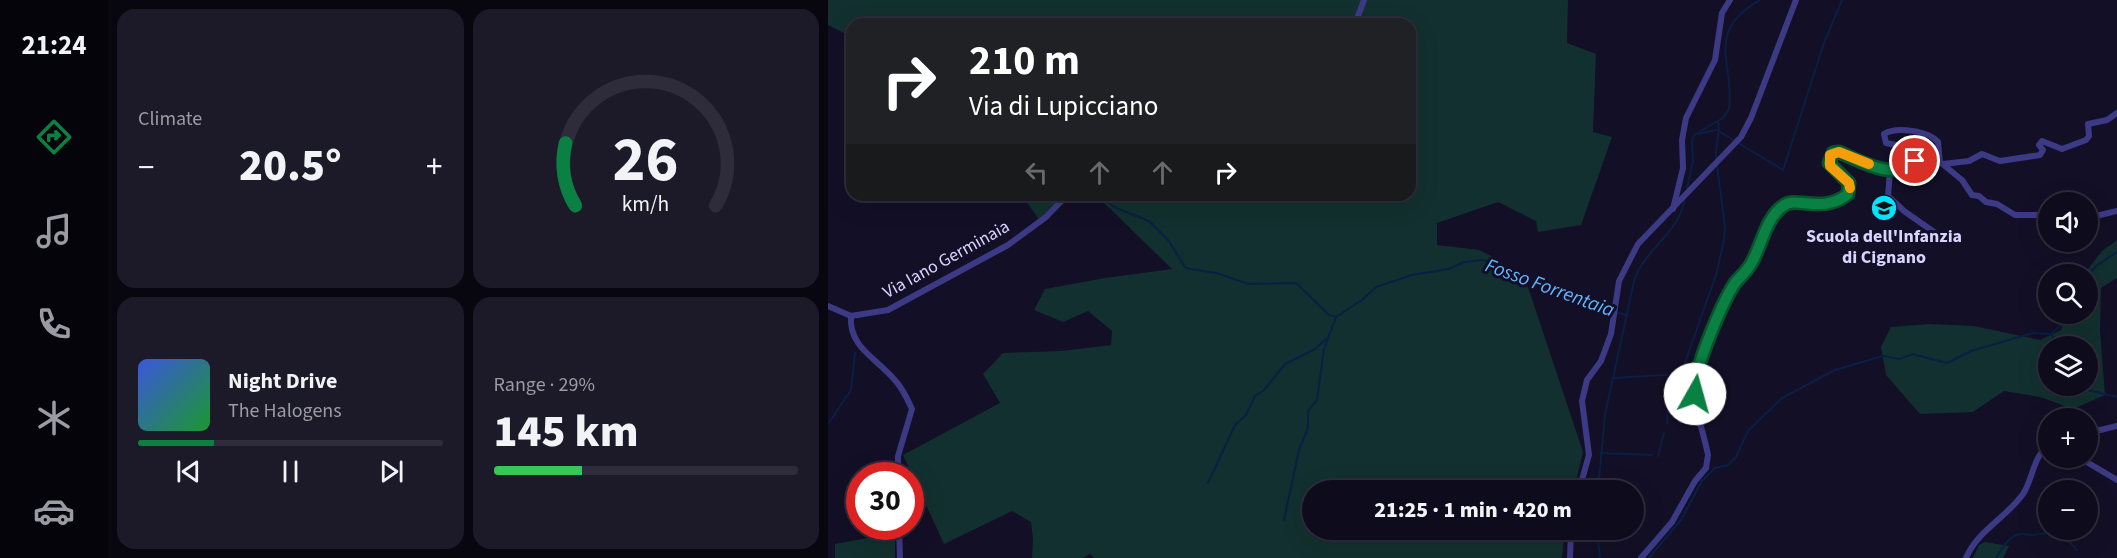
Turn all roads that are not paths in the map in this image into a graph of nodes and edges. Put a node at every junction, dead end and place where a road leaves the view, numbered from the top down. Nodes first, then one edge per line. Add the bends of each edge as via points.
1 (1364, 0) edge
2 (1730, 0) edge
3 (1796, 0) edge
4 (1357, 18) edge
5 (2117, 113) edge
6 (1943, 164) junction
7 (1890, 171) junction
8 (1061, 201) edge
9 (1673, 209) junction
10 (2117, 211) edge
11 (2038, 215) edge
12 (2098, 216) edge
13 (1944, 239) dead end
14 (828, 306) edge
15 (851, 316) junction
16 (2117, 426) edge
17 (2098, 431) edge
18 (2038, 458) edge
19 (898, 462) edge
20 (2097, 468) edge
21 (1582, 480) edge
22 (2117, 480) edge
23 (899, 540) edge
24 (1571, 540) edge
25 (900, 558) edge
26 (1570, 558) edge
27 (1641, 558) edge
28 (1966, 558) edge

1 - 4 street
2 - 9 street via 1722,13 1715,60 1686,118 1683,168
3 - 9 street via 1751,118 1733,148
5 - 6 street via 2107,120 2090,122 2086,140 2062,149 2042,141 2040,155 2000,161 1982,154 1969,161
6 - 7 street via 1933,136 1890,130 1883,137 1886,142 1915,150 1917,156 1912,165
6 - 11 street via 1972,195 2015,215
7 - 13 street via 1888,196
7 - 27 street via 1833,153 1829,163 1849,183 1848,194 1821,205 1786,203 1774,216 1752,263 1726,302 1694,379 1708,455 1706,468 1672,522
8 - 15 street, Via Iano Germinaia via 1008,245 888,310
9 - 21 street via 1638,244 1619,281 1611,334 1601,361 1587,380 1582,401 1589,455
10 - 12 street
14 - 15 street
15 - 19 street via 855,341 898,384 912,409
16 - 17 street
18 - 28 street via 2027,489 1977,539
20 - 22 street
23 - 25 street
24 - 26 street

